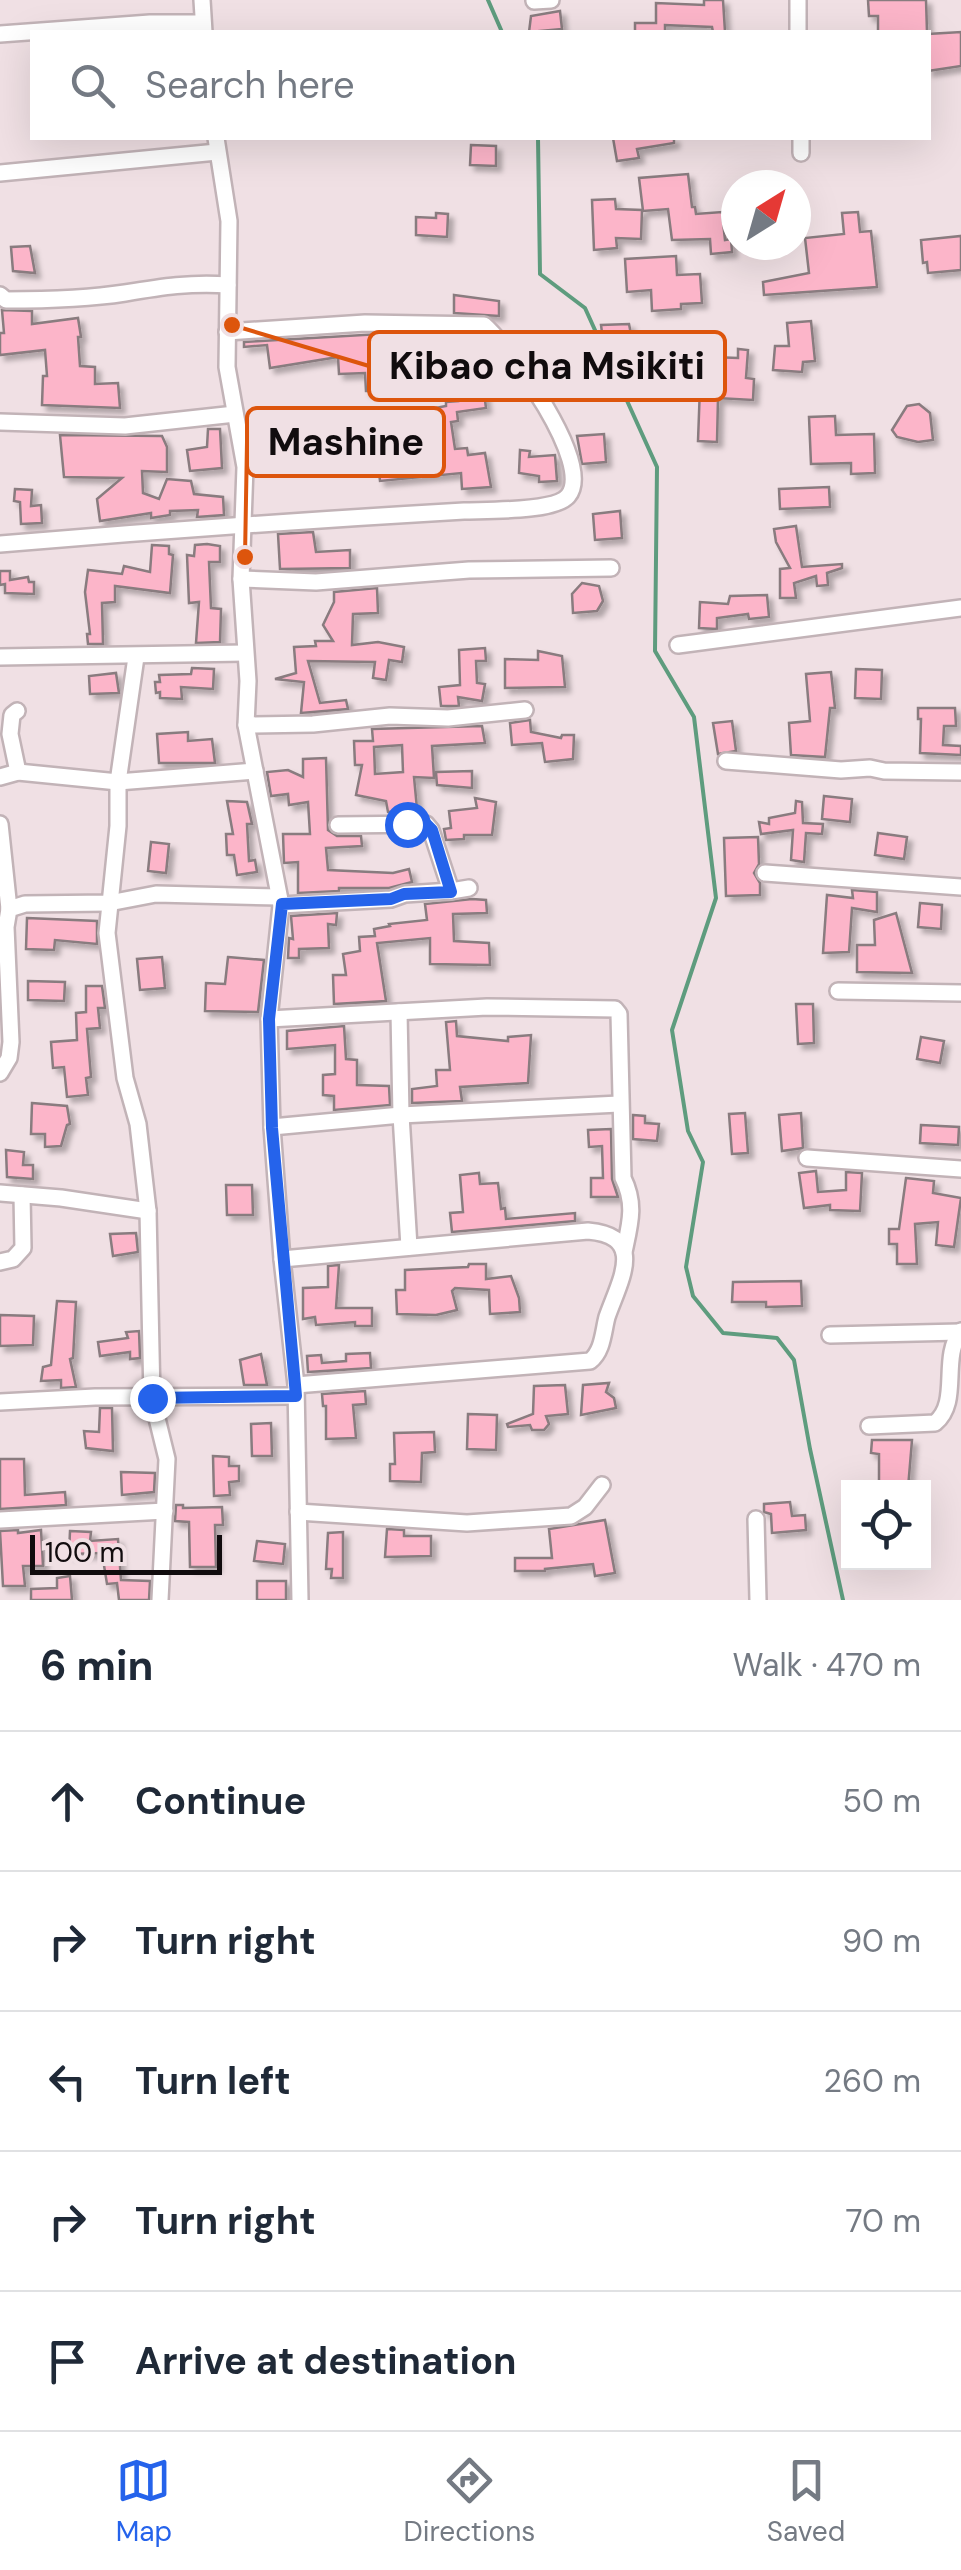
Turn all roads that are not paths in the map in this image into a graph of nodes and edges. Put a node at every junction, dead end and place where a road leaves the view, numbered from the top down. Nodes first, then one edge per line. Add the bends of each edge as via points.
1 (202, 0) edge
2 (551, 0) edge
3 (798, 0) edge
4 (534, 1) edge
5 (204, 28) edge
6 (55, 30) edge
7 (798, 30) edge
8 (30, 32) edge
9 (0, 34) edge
10 (216, 145) edge
11 (0, 173) edge
12 (228, 285) junction
13 (2, 299) edge
14 (226, 332) junction
15 (235, 414) junction
16 (0, 422) edge
17 (245, 524) junction
18 (0, 544) edge
19 (611, 568) dead end
20 (241, 579) junction
21 (961, 608) edge
22 (678, 645) dead end
23 (245, 653) junction
24 (0, 657) edge
25 (136, 657) junction
26 (17, 710) dead end
27 (525, 710) dead end
28 (246, 726) junction
29 (726, 761) dead end
30 (255, 771) junction
31 (18, 772) junction
32 (961, 772) edge
33 (0, 777) edge
34 (118, 782) junction
35 (0, 824) edge
36 (338, 826) dead end
37 (765, 874) dead end
38 (961, 887) edge
39 (469, 888) dead end
40 (451, 892) junction
41 (280, 901) junction
42 (109, 903) junction
43 (9, 909) junction
44 (838, 990) dead end
45 (961, 993) edge
46 (399, 1012) junction
47 (269, 1019) junction
48 (0, 1073) edge
49 (620, 1104) junction
50 (401, 1115) junction
51 (272, 1128) junction
52 (807, 1158) dead end
53 (961, 1169) edge
54 (0, 1194) edge
55 (22, 1196) junction
56 (148, 1212) junction
57 (409, 1247) junction
58 (624, 1252) junction
59 (282, 1260) junction
60 (0, 1262) edge
61 (960, 1332) edge
62 (830, 1335) dead end
63 (296, 1391) junction
64 (152, 1398) junction
65 (0, 1402) edge
66 (869, 1426) dead end
67 (602, 1486) dead end
68 (165, 1511) junction
69 (298, 1512) junction
70 (756, 1519) dead end
71 (0, 1520) edge
72 (160, 1600) edge
73 (300, 1600) edge
74 (758, 1600) edge

1 - 5 street
2 - 4 street
3 - 7 street
5 - 6 street via 150,23
8 - 9 street
10 - 11 street
10 - 12 street via 229,221
12 - 13 street
12 - 14 street
14 - 15 street
14 - 17 street via 366,323 484,326 539,396 572,473 568,497 554,504
15 - 16 street via 125,426
15 - 17 street via 245,466
17 - 18 street
17 - 20 street
19 - 20 street via 316,582
20 - 23 street
21 - 22 street
23 - 25 street
23 - 28 street
24 - 25 street
25 - 34 street
26 - 31 street via 10,734
27 - 28 street
28 - 30 street
29 - 32 street
30 - 34 street
30 - 41 street
31 - 33 street
31 - 34 street
34 - 42 street
35 - 43 street
36 - 40 street via 426,824
37 - 38 street
39 - 40 street
40 - 41 street
41 - 42 street via 156,894
41 - 47 street
42 - 43 street
42 - 56 street via 111,976
43 - 48 street via 10,1042
44 - 45 street
46 - 47 street
46 - 49 street via 614,1008
46 - 50 street
47 - 51 street
49 - 50 street
49 - 58 street via 622,1178 633,1212
50 - 51 street
50 - 57 street
51 - 59 street
52 - 53 street
54 - 55 street
55 - 56 street
55 - 60 street via 23,1248 13,1260
56 - 64 street
57 - 58 street via 588,1231 608,1233
57 - 59 street
58 - 63 street via 622,1281 590,1360
59 - 63 street
61 - 62 street
61 - 66 street via 950,1354 944,1416 936,1423
63 - 64 street
63 - 69 street
64 - 65 street
64 - 68 street via 167,1460
67 - 69 street via 571,1516 466,1523
68 - 71 street
68 - 72 street
69 - 73 street
70 - 74 street

